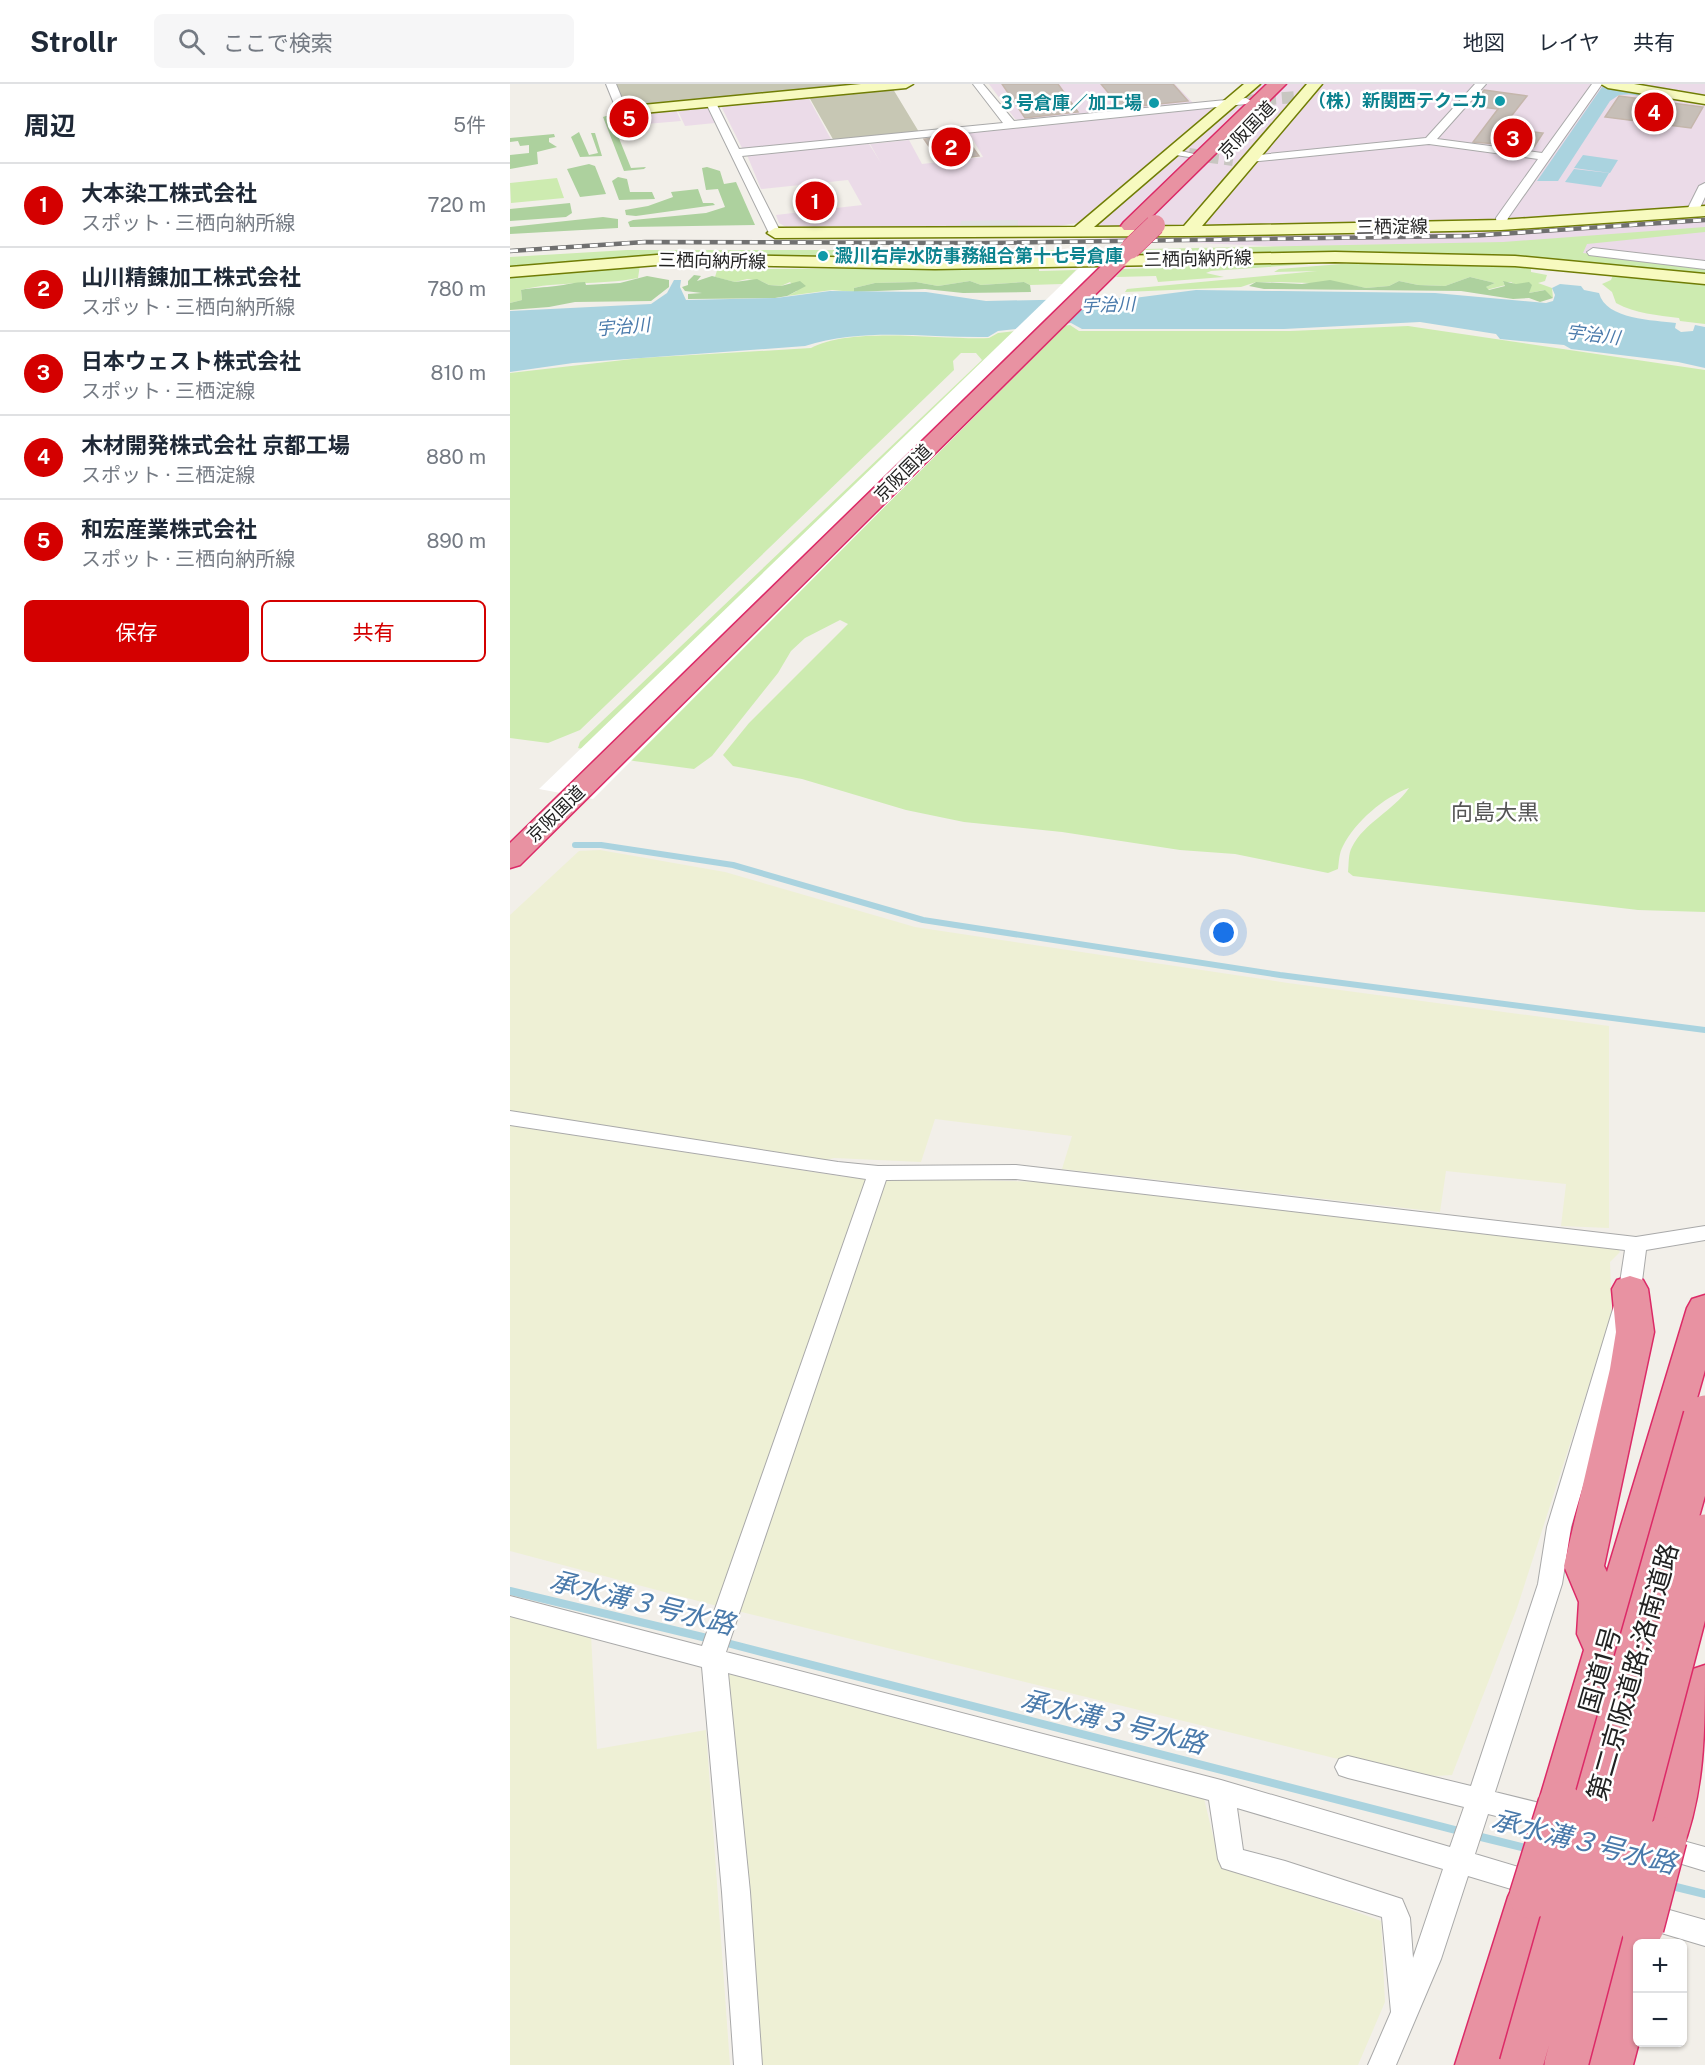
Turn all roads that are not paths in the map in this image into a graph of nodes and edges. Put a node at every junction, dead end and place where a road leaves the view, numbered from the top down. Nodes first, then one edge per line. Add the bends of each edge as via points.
1 (611, 84) edge
2 (897, 84) edge
3 (978, 84) edge
4 (1253, 84) edge
5 (1277, 84) tunnel mouth
6 (1315, 84) edge
7 (1481, 84) edge
8 (1599, 85) edge
9 (1640, 86) edge
10 (1297, 92) edge
11 (1705, 100) edge
12 (1239, 102) junction
13 (711, 103) junction
14 (622, 111) joint
15 (1011, 125) junction
16 (1429, 141) junction
17 (1173, 152) junction
18 (736, 153) junction
19 (1189, 154) tunnel mouth
20 (1545, 157) junction
21 (1243, 161) junction
22 (1705, 186) edge
23 (1698, 211) edge
24 (1502, 225) junction
25 (1189, 231) junction
26 (775, 232) joint
27 (1078, 232) junction
28 (1593, 252) dead end
29 (1110, 258) junction
30 (1705, 265) edge
31 (510, 272) edge
32 (1705, 278) edge
33 (565, 794) junction
34 (510, 835) edge
35 (510, 859) edge
36 (510, 1118) edge
37 (878, 1173) junction
38 (1705, 1233) edge
39 (1636, 1244) junction
40 (1630, 1289) junction
41 (1705, 1308) edge
42 (1705, 1418) edge
43 (1705, 1536) edge
44 (510, 1606) edge
45 (714, 1654) junction
46 (1605, 1654) junction
47 (1705, 1683) edge
48 (1348, 1767) dead end
49 (1221, 1792) junction
50 (1478, 1799) junction
51 (1460, 1857) junction
52 (1705, 1859) edge
53 (1705, 1933) edge
54 (1639, 1939) edge
55 (1633, 1964) edge
56 (1404, 2010) junction
57 (748, 2065) edge
58 (1382, 2065) edge
59 (1479, 2065) edge
60 (1521, 2065) edge
61 (1566, 2065) edge
62 (1609, 2065) edge

1 - 14 street
2 - 13 street
3 - 15 street
4 - 12 street
5 - 29 highway, 京阪国道 via 1131,226
6 - 10 street
7 - 16 street
8 - 9 street
8 - 20 street
9 - 11 street
10 - 21 street
10 - 29 highway, 京阪国道, bridge via 1155,225
12 - 15 street
12 - 17 street
13 - 14 street
13 - 18 street
15 - 18 street
16 - 20 street
16 - 21 street
17 - 19 street
17 - 27 street
18 - 26 street
20 - 24 street via 1502,218
21 - 25 street
22 - 23 street
23 - 24 street, 三栖淀線
24 - 25 street, 三栖淀線
25 - 27 street, 三栖淀線
26 - 27 street, 三栖淀線
28 - 30 street
29 - 31 street, 三栖向納所線 via 924,264 669,259
29 - 32 street, 三栖向納所線 via 1515,261
29 - 33 highway, 京阪国道
33 - 34 highway, 京阪国道
33 - 35 highway, 京阪国道
36 - 37 street
37 - 39 street via 1016,1172
37 - 45 street via 724,1613
38 - 39 street
39 - 40 street
40 - 46 highway via 1635,1332 1629,1369 1584,1566 1600,1602 1598,1634
40 - 50 street via 1559,1527 1550,1584
41 - 46 highway, 国道1号 via 1656,1465
42 - 60 highway, 第二京阪道路;洛南道路, bridge
43 - 61 highway, 第二京阪道路;洛南道路, bridge
44 - 45 street
45 - 49 street
45 - 57 street
46 - 59 highway, 国道1号, bridge
47 - 54 highway, bridge
48 - 50 street
49 - 51 street
49 - 56 street via 1231,1858 1392,1908
50 - 51 street
50 - 52 street
51 - 53 street
51 - 56 street via 1427,1959
55 - 62 highway
56 - 58 street

